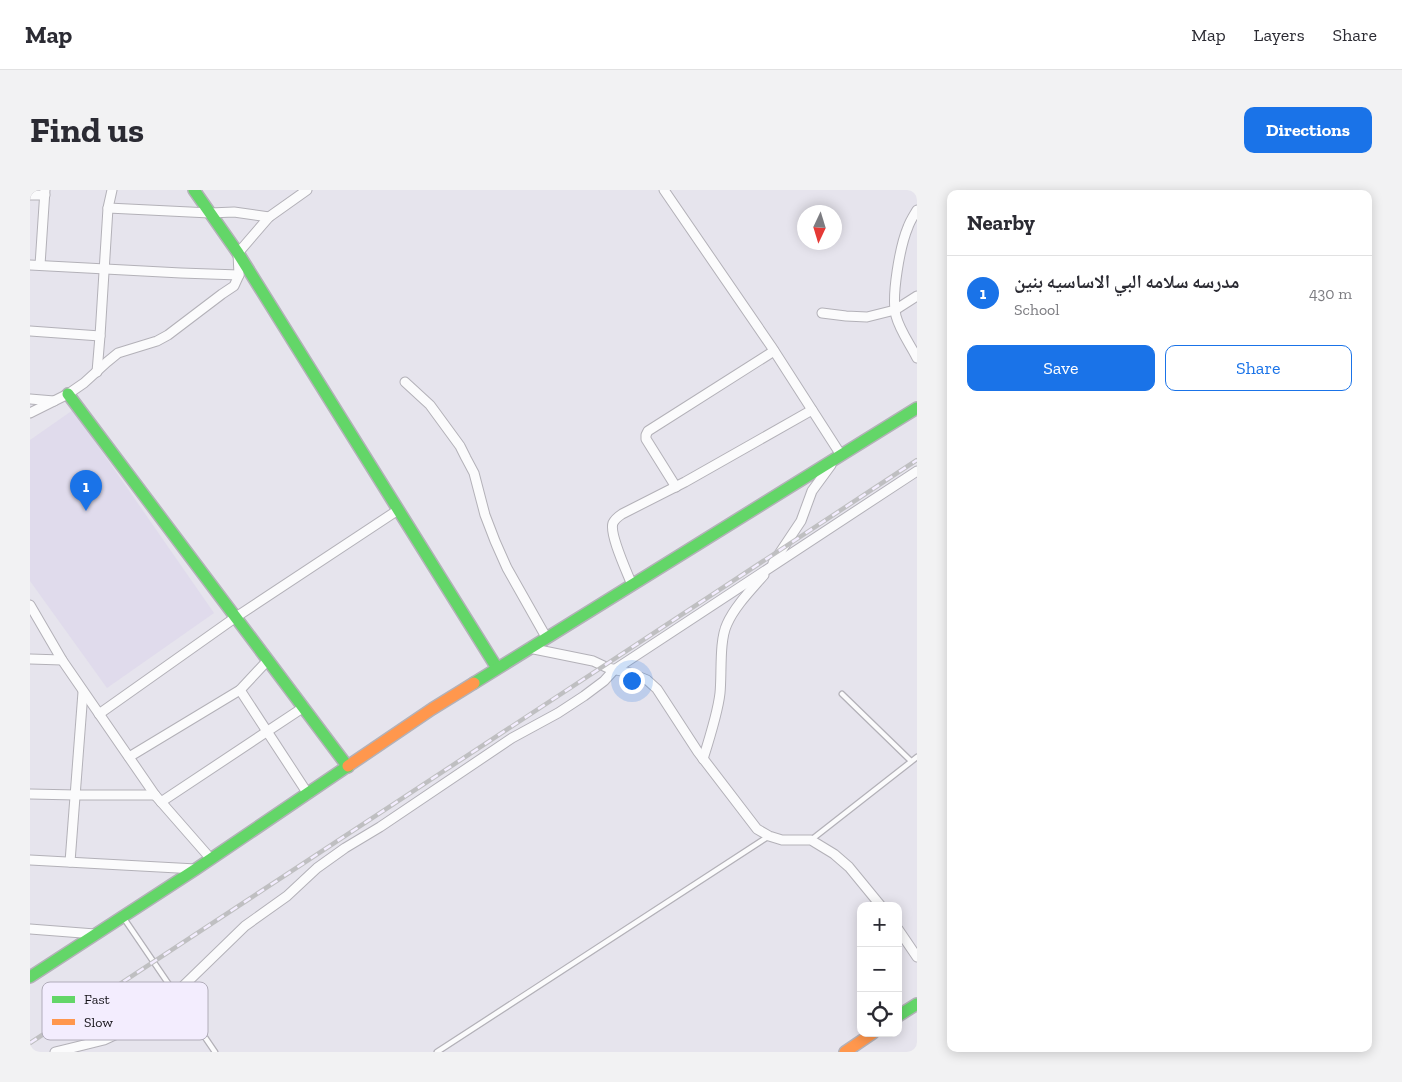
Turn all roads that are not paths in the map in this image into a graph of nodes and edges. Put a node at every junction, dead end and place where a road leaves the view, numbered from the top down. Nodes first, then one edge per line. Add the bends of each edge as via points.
1 (112, 190) edge
2 (194, 190) edge
3 (307, 190) edge
4 (664, 190) edge
5 (672, 190) edge
6 (45, 193) edge
7 (30, 195) edge
8 (108, 208) junction
9 (917, 210) edge
10 (679, 211) junction
11 (210, 213) junction
12 (269, 216) junction
13 (238, 252) junction
14 (30, 265) edge
15 (40, 265) junction
16 (104, 269) junction
17 (239, 275) junction
18 (917, 296) edge
19 (895, 310) junction
20 (822, 313) dead end
21 (30, 331) edge
22 (100, 336) junction
23 (774, 351) junction
24 (917, 358) edge
25 (97, 372) junction
26 (405, 382) dead end
27 (68, 394) junction
28 (30, 399) edge
29 (54, 401) junction
30 (917, 408) edge
31 (812, 410) junction
32 (30, 414) edge
33 (838, 457) junction
34 (917, 471) edge
35 (676, 487) junction
36 (398, 510) junction
37 (770, 567) junction
38 (632, 585) junction
39 (30, 605) edge
40 (236, 617) junction
41 (546, 637) junction
42 (529, 648) junction
43 (30, 659) edge
44 (62, 660) junction
45 (268, 660) junction
46 (497, 668) junction
47 (614, 670) junction
48 (240, 690) junction
49 (84, 692) junction
50 (842, 694) dead end
51 (304, 707) junction
52 (99, 714) junction
53 (266, 732) junction
54 (129, 757) junction
55 (917, 758) edge
56 (703, 760) junction
57 (910, 761) junction
58 (348, 767) junction
59 (30, 794) edge
60 (308, 794) junction
61 (76, 795) junction
62 (158, 798) junction
63 (768, 836) junction
64 (811, 840) junction
65 (211, 859) junction
66 (30, 860) edge
67 (70, 862) junction
68 (196, 869) junction
69 (878, 902) edge
70 (122, 916) junction
71 (30, 929) edge
72 (95, 934) junction
73 (902, 934) edge
74 (917, 957) edge
75 (30, 977) edge
76 (168, 982) edge
77 (187, 982) edge
78 (917, 1004) edge
79 (902, 1013) edge
80 (867, 1037) edge
81 (104, 1040) edge
82 (208, 1040) edge
83 (55, 1052) edge
84 (216, 1052) edge
85 (438, 1052) edge
86 (845, 1052) edge

1 - 8 street
2 - 11 street
3 - 12 street
4 - 10 street
5 - 10 street
6 - 7 street
6 - 15 street
8 - 11 street
8 - 16 street
9 - 19 street via 902,248
10 - 23 street
11 - 12 street
11 - 13 street
12 - 13 street
13 - 17 street
13 - 36 street
14 - 15 street
15 - 16 street
16 - 17 street
16 - 22 street
17 - 25 street via 234,286 168,335 118,353
18 - 19 street
19 - 20 street via 867,317
19 - 24 street via 900,328
21 - 22 street
22 - 25 street
23 - 31 street
23 - 35 street via 648,431 646,439
25 - 27 street
26 - 41 street via 430,405 460,446 474,473 485,515 507,568
27 - 29 street
27 - 40 street
28 - 29 street
29 - 32 street
30 - 33 street
31 - 33 street
31 - 35 street
33 - 37 street via 812,490 801,520
33 - 38 street
34 - 37 street
35 - 38 street via 622,514 613,523 612,533
36 - 40 street
36 - 46 street
37 - 47 street
37 - 56 street via 727,624 722,642 720,695
38 - 41 street
39 - 44 street
40 - 45 street
40 - 52 street
41 - 42 street
42 - 46 street
42 - 47 street via 593,661
43 - 44 street
44 - 49 street
45 - 48 street
45 - 51 street
46 - 58 street
47 - 56 street via 639,676 657,689
47 - 77 street via 584,696 512,738 317,868 287,896 245,926
48 - 53 street
48 - 54 street
49 - 52 street
49 - 61 street
50 - 57 lane
51 - 53 street
51 - 58 street
52 - 54 street
53 - 60 street
53 - 62 street
54 - 62 street
55 - 57 lane
56 - 63 street via 757,828
57 - 64 lane
58 - 60 street
59 - 61 street
60 - 65 street
61 - 62 street
61 - 67 street
62 - 65 street
63 - 64 street via 782,840
63 - 85 lane
64 - 69 street via 849,867
65 - 68 street
66 - 67 street
67 - 68 street
68 - 70 street
70 - 72 street
70 - 76 lane
71 - 72 street
72 - 75 street
73 - 74 street
78 - 79 street
80 - 86 street
81 - 83 street
82 - 84 lane

